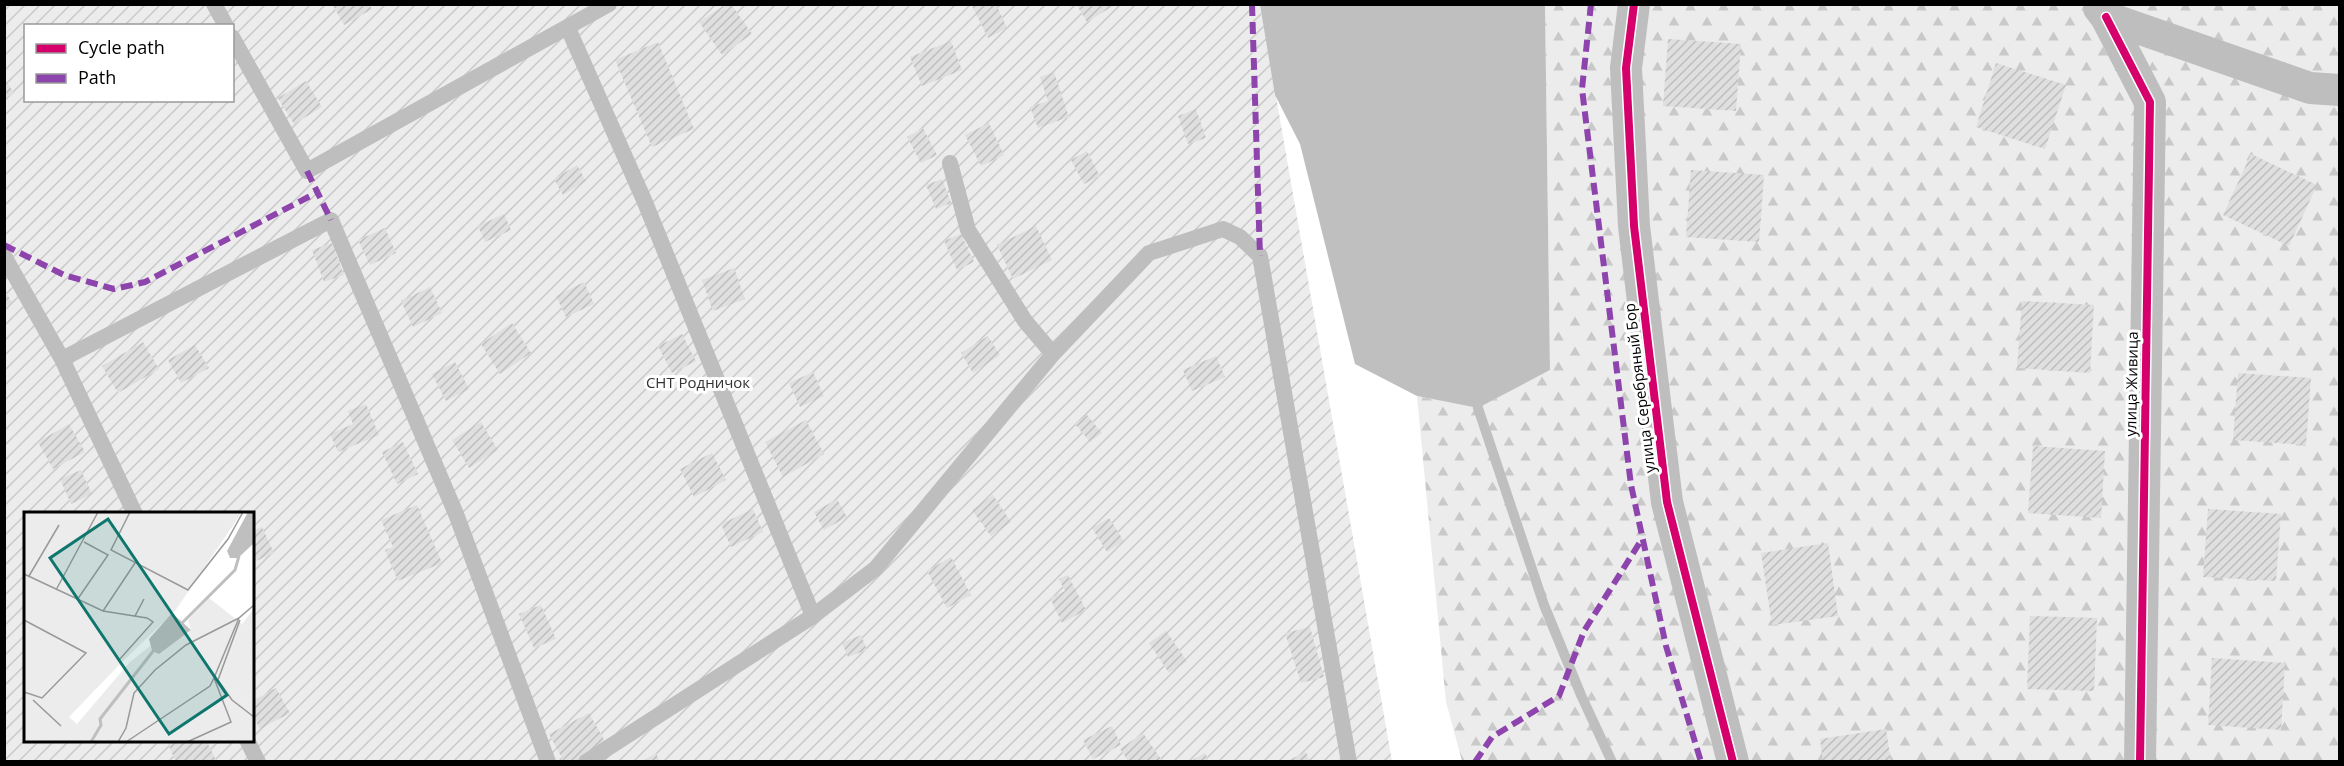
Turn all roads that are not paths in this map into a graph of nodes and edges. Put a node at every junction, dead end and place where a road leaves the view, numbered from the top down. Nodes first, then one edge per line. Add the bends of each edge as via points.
1 (214, 4) edge
2 (609, 4) edge
3 (1634, 4) edge
4 (2101, 11) edge
5 (225, 24) edge
6 (568, 28) junction
7 (234, 42) edge
8 (2340, 90) edge
9 (950, 163) dead end
10 (4, 256) edge
11 (1053, 354) junction
12 (62, 358) junction
13 (134, 512) edge
14 (813, 616) junction
15 (248, 742) edge
16 (258, 762) edge
17 (548, 762) edge
18 (586, 762) edge
19 (1349, 762) edge
20 (1733, 762) edge
21 (2140, 762) edge

1 - 5 lane
2 - 6 lane
3 - 20 street, улица Серебряный Бор via 1626,68 1634,226 1667,502
4 - 8 street via 2310,88
4 - 21 street, улица Живица via 2150,102
6 - 7 lane via 307,171
6 - 14 lane via 645,200
9 - 11 lane via 968,230 1025,321
10 - 12 lane
11 - 14 lane via 876,568
11 - 19 lane via 1149,253 1223,229 1240,237 1260,256
12 - 13 lane
12 - 17 lane via 331,220 456,514
14 - 18 lane
15 - 16 lane

